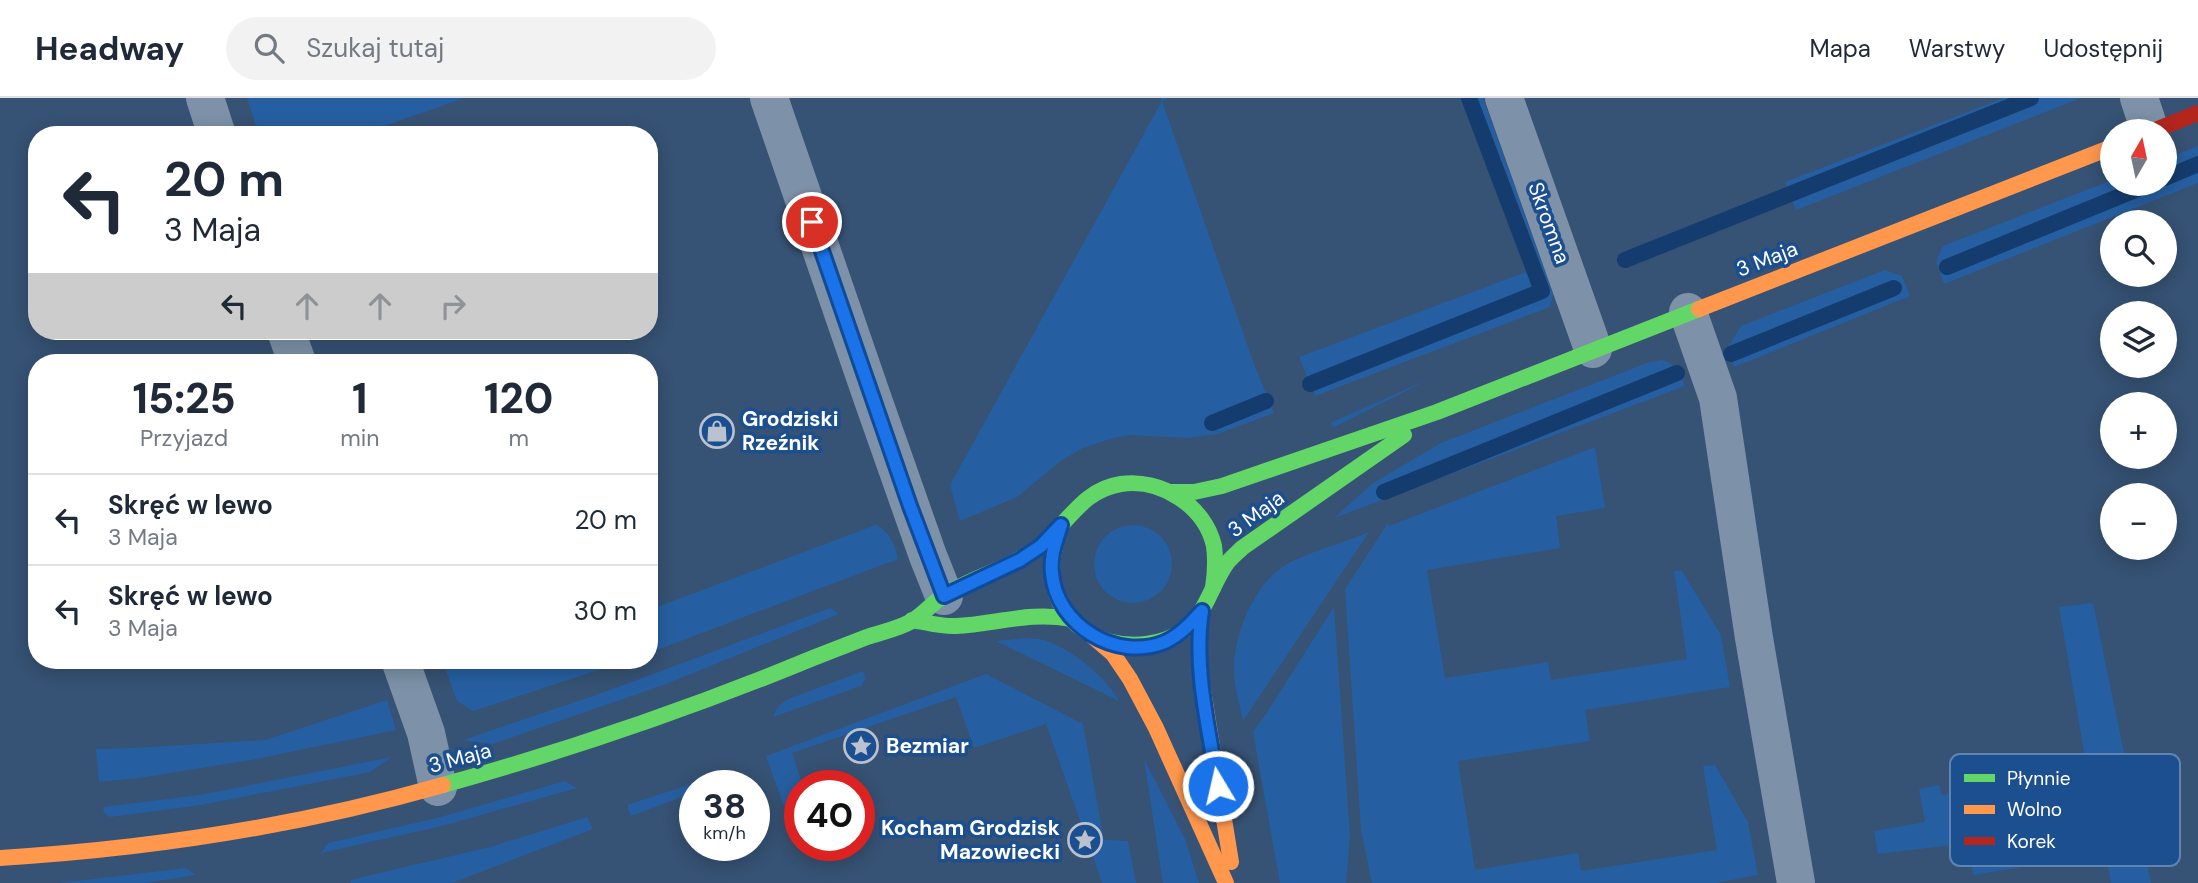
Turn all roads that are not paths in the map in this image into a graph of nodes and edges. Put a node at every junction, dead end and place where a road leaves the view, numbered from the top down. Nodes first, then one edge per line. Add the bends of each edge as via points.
1 (205, 98) edge
2 (769, 98) edge
3 (1504, 98) edge
4 (2139, 98) edge
5 (2198, 113) edge
6 (2147, 119) edge
7 (2177, 121) edge
8 (214, 126) edge
9 (2100, 152) edge
10 (1688, 312) junction
11 (1593, 349) junction
12 (1437, 412) junction
13 (1171, 492) junction
14 (1061, 525) junction
15 (1213, 588) junction
16 (944, 596) junction
17 (1202, 611) junction
18 (1071, 619) junction
19 (912, 621) junction
20 (1090, 635) junction
21 (403, 669) edge
22 (438, 786) junction
23 (0, 858) edge
24 (1226, 883) edge
25 (1234, 883) edge
26 (1796, 883) edge

1 - 8 street
2 - 16 street
3 - 11 street, Skromna
4 - 6 street
5 - 7 street
9 - 10 street, 3 Maja
10 - 11 street, 3 Maja
10 - 26 street via 1718,398
11 - 12 street, 3 Maja
12 - 13 street, 3 Maja via 1222,486
12 - 15 street, 3 Maja via 1242,548 1225,565
13 - 14 street, 3 Maja via 1147,484 1122,484 1098,491 1077,505
13 - 15 street, 3 Maja via 1190,504 1204,521 1213,542
14 - 16 street, 3 Maja via 1020,560
14 - 18 street, 3 Maja via 1053,548 1052,573 1058,598
15 - 17 street, 3 Maja
16 - 19 street, 3 Maja
17 - 20 street, 3 Maja via 1164,642 1139,647 1113,645
17 - 25 street via 1199,650 1206,713
18 - 19 street, 3 Maja via 1036,615 954,626
18 - 20 street, 3 Maja
19 - 22 street, 3 Maja via 580,745
20 - 24 street via 1113,654 1130,679
21 - 22 street via 426,733
22 - 23 street, 3 Maja via 346,810 223,832 88,852

